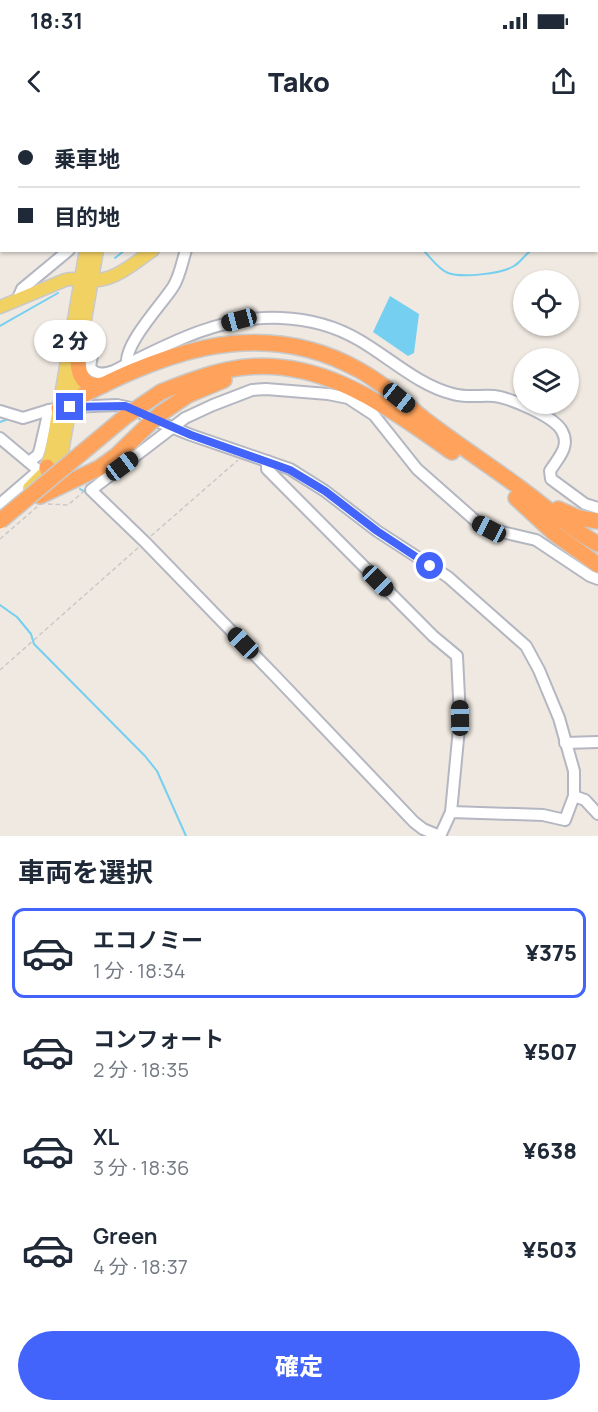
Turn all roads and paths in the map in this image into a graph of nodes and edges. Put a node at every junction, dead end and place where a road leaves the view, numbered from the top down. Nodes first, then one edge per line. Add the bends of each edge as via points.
1 (67, 252) edge
2 (87, 252) edge
3 (96, 252) edge
4 (150, 252) edge
5 (185, 252) edge
6 (87, 280) junction
7 (18, 298) junction
8 (0, 307) edge
9 (82, 336) junction
10 (78, 359) junction
11 (127, 364) junction
12 (316, 374) junction
13 (105, 384) junction
14 (161, 392) junction
15 (62, 407) junction
16 (0, 411) edge
17 (426, 420) junction
18 (170, 429) junction
19 (3, 445) edge
20 (240, 457) dead end
21 (267, 461) junction
22 (44, 469) junction
23 (83, 493) dead end
24 (519, 494) junction
25 (40, 496) joint
26 (0, 504) edge
27 (598, 508) edge
28 (0, 512) edge
29 (0, 521) edge
30 (598, 521) edge
31 (0, 530) edge
32 (0, 539) edge
33 (143, 543) junction
34 (598, 544) edge
35 (598, 552) edge
36 (598, 565) edge
37 (598, 579) edge
38 (0, 670) edge
39 (598, 742) edge
40 (565, 743) junction
41 (574, 796) junction
42 (451, 812) junction
43 (598, 814) edge
44 (439, 836) edge

1 - 7 street via 22,289
2 - 6 main road
3 - 6 main road
4 - 6 main road via 111,277
5 - 11 street via 176,281 146,323 128,354
6 - 7 main road via 65,280
6 - 9 main road
6 - 15 main road
7 - 8 main road
9 - 10 main road
9 - 11 street via 94,344 89,364 94,372 108,373
10 - 13 highway via 83,380 90,385
10 - 15 main road
11 - 27 street via 185,337 239,320 282,318 336,328 444,391 506,398 550,420 562,431 565,445 550,471 551,479 585,504
12 - 14 highway via 281,367 240,367
12 - 22 highway, bridge via 268,372 228,378 188,395 160,414 108,462
12 - 24 highway via 349,385 382,404
13 - 15 highway
13 - 17 highway via 165,358 203,347 274,342 310,349 359,369
14 - 17 highway via 198,371 227,363 268,358 295,360 352,378
14 - 29 highway, bridge via 126,416
15 - 16 street via 23,418
15 - 18 street via 125,406
15 - 22 main road
17 - 24 highway
18 - 21 street
18 - 33 street via 91,490
18 - 37 street via 185,418 252,390 295,390 348,398 374,415 417,469 477,522 489,529 536,540
19 - 22 street
20 - 33 path
21 - 40 street via 297,473 325,491 448,577 505,625 526,646 539,670 560,718
21 - 42 street via 267,469 457,656 460,718
22 - 25 highway
22 - 26 street
22 - 28 main road via 36,482
23 - 32 path via 68,505 41,503
24 - 30 highway via 579,518
24 - 34 highway
24 - 35 highway
24 - 36 highway via 555,534
25 - 31 main road
33 - 38 path
33 - 44 street via 407,814 423,829
39 - 40 street
40 - 41 street via 574,771
41 - 42 street via 565,820 543,815
41 - 43 street via 585,800
42 - 44 street

